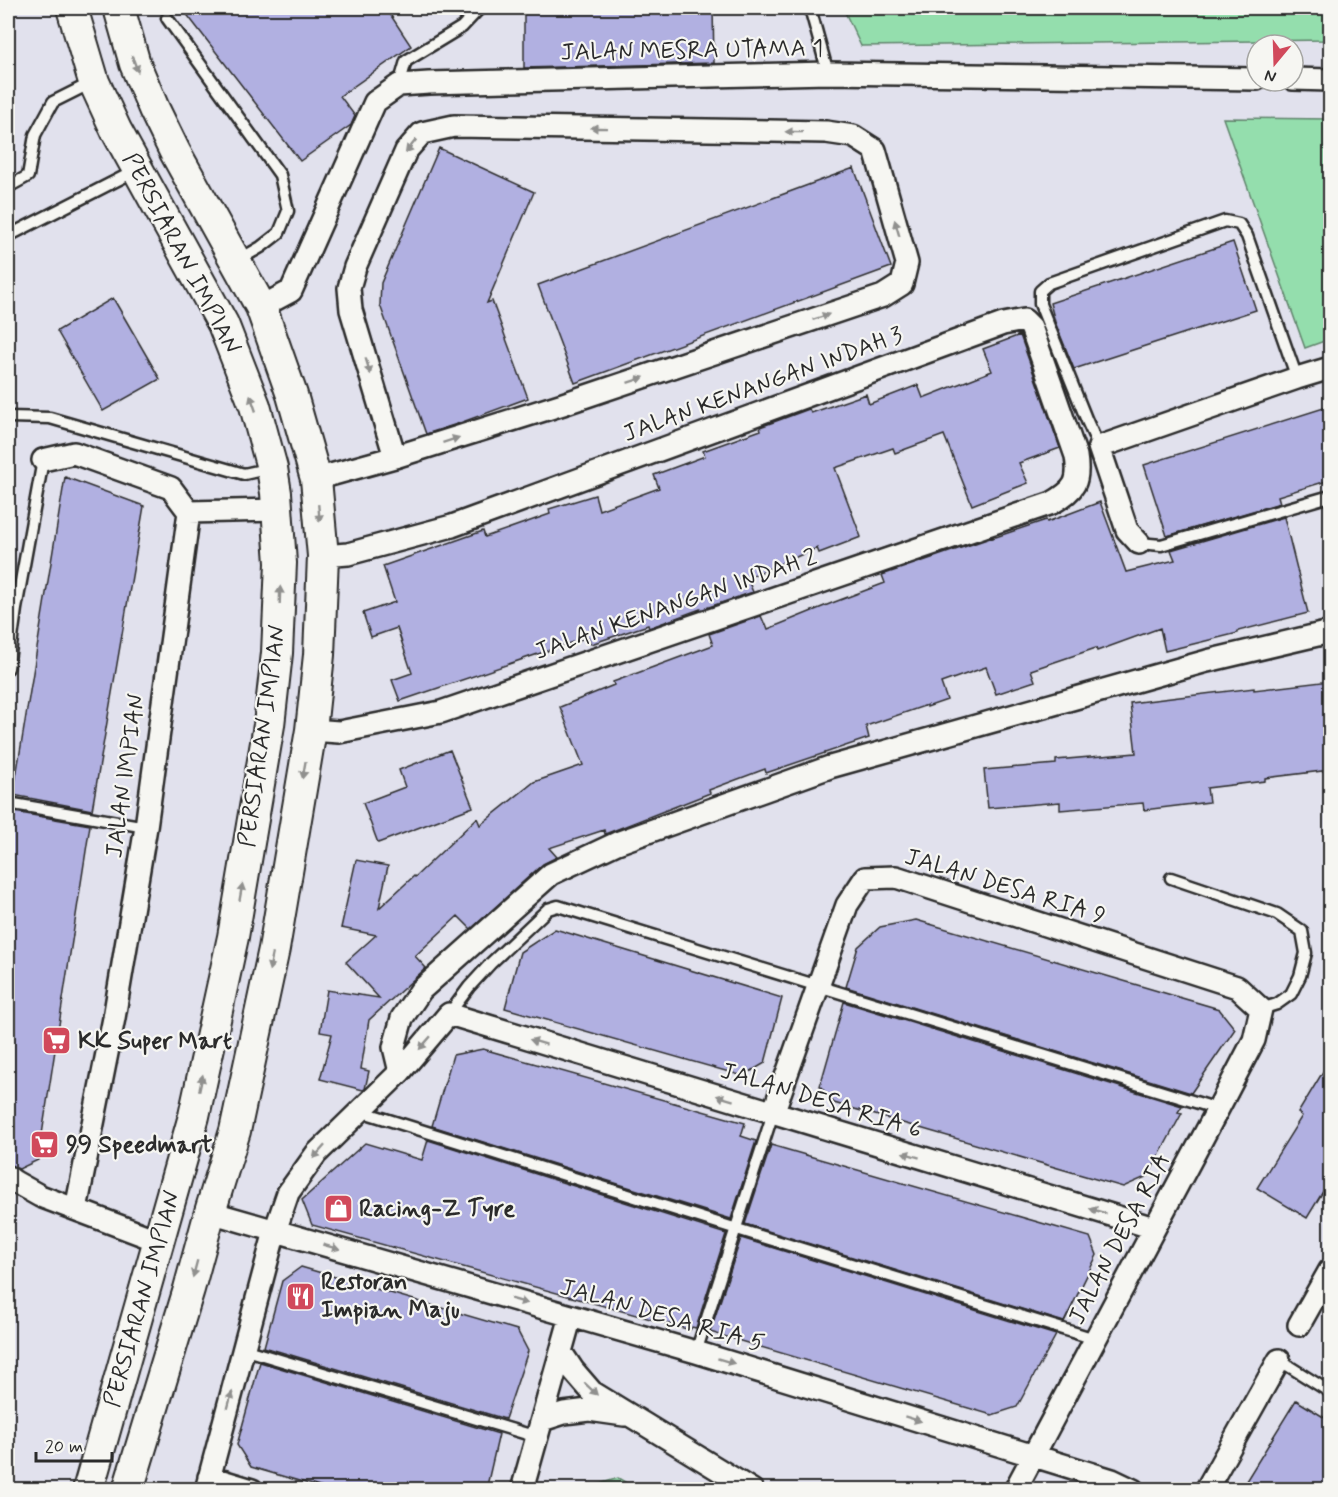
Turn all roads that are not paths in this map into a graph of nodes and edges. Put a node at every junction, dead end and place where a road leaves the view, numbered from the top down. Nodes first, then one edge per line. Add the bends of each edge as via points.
1 (72, 8) edge
2 (119, 8) edge
3 (479, 8) edge
4 (810, 8) edge
5 (167, 18) dead end
6 (828, 73) junction
7 (1245, 79) edge
8 (1305, 79) edge
9 (1330, 80) edge
10 (94, 82) junction
11 (399, 85) junction
12 (138, 170) junction
13 (8, 187) edge
14 (8, 236) edge
15 (237, 261) junction
16 (261, 308) junction
17 (1330, 368) edge
18 (1297, 378) junction
19 (8, 417) edge
20 (1099, 447) junction
21 (395, 458) junction
22 (43, 460) joint
23 (272, 468) junction
24 (316, 479) junction
25 (1330, 496) edge
26 (1052, 503) joint
27 (278, 510) junction
28 (189, 512) junction
29 (1139, 543) joint
30 (323, 556) junction
31 (1330, 632) edge
32 (8, 668) edge
33 (311, 730) junction
34 (8, 803) edge
35 (146, 827) junction
36 (1171, 878) dead end
37 (818, 986) junction
38 (1261, 1009) junction
39 (449, 1014) junction
40 (400, 1072) junction
41 (1218, 1109) junction
42 (360, 1111) junction
43 (773, 1113) junction
44 (194, 1116) junction
45 (8, 1176) edge
46 (76, 1209) junction
47 (210, 1212) junction
48 (1154, 1228) junction
49 (737, 1229) junction
50 (275, 1231) junction
51 (159, 1241) junction
52 (1330, 1270) edge
53 (148, 1281) junction
54 (571, 1316) junction
55 (1299, 1325) dead end
56 (1095, 1339) junction
57 (243, 1349) junction
58 (561, 1352) junction
59 (696, 1352) junction
60 (1279, 1360) joint
61 (1330, 1392) edge
62 (630, 1416) junction
63 (540, 1429) junction
64 (1033, 1456) junction
65 (208, 1483) edge
66 (88, 1490) edge
67 (128, 1490) edge
68 (252, 1490) edge
69 (522, 1490) edge
70 (752, 1490) edge
71 (1015, 1490) edge
72 (1133, 1490) edge
73 (1206, 1490) edge

1 - 10 street, PERSIARAN IMPIAN
2 -> 15 street, PERSIARAN IMPIAN via 135,64 154,109
3 - 11 lane via 462,27 406,61
4 - 6 lane
5 - 15 lane via 280,175 288,211 279,233
6 - 7 street, JALAN MESRA UTAMA 1
6 - 11 street, JALAN MESRA UTAMA 1
8 - 9 street
10 - 12 street, PERSIARAN IMPIAN
10 - 13 lane via 53,102 35,135 28,176
11 - 16 street via 375,102 291,291
12 - 14 lane
23 -> 12 street, PERSIARAN IMPIAN via 255,406 223,324
15 - 16 street, PERSIARAN IMPIAN
16 - 24 street, PERSIARAN IMPIAN
17 - 18 street
18 - 20 street
18 - 20 lane via 1247,236 1239,224 1225,221 1049,283 1040,291 1040,304
19 - 23 lane via 50,417 244,474
20 - 29 street via 1127,530
21 -> 21 street via 883,296 902,284 907,263 875,150 853,136 826,132 454,126 422,133 406,151 349,288 351,310
21 - 24 street
22 - 28 street via 74,453 171,488
22 - 32 lane
23 - 27 street, PERSIARAN IMPIAN
24 -> 30 street, PERSIARAN IMPIAN
25 - 29 lane via 1161,545
26 - 30 street, JALAN KENANGAN INDAH 3 via 1074,486 1076,456 1031,327 1024,320 1003,324 452,526 348,554
26 - 33 street, JALAN KENANGAN INDAH 2 via 441,712 339,732
27 - 28 street
44 -> 27 street, PERSIARAN IMPIAN via 233,937 269,725 278,653
28 - 35 street, JALAN IMPIAN
30 - 33 street, PERSIARAN IMPIAN
31 - 40 street via 1207,661 830,767 617,843 551,874 421,990 402,1018 396,1037 394,1047
33 -> 47 street, PERSIARAN IMPIAN via 274,949 235,1131
34 - 35 lane
35 - 46 street, JALAN IMPIAN
36 - 38 lane via 1277,914 1302,931 1306,953 1291,994
37 - 38 street, JALAN DESA RIA 9 via 847,905 865,878 896,877 1237,987
37 - 39 lane via 558,906 548,909 491,963
37 - 41 lane
37 - 43 street, JALAN DESA RIA 9
38 - 41 street, JALAN DESA RIA via 1254,1040
39 -> 40 street
43 -> 39 street, JALAN DESA RIA 6
40 - 42 street
41 - 48 street, JALAN DESA RIA
42 - 49 lane
42 -> 50 street via 316,1154 288,1193
48 -> 43 street, JALAN DESA RIA 6
43 - 49 lane
44 - 47 street via 195,1176
44 - 51 street, PERSIARAN IMPIAN
45 - 46 street via 40,1196
46 - 51 street
47 - 50 street, JALAN DESA RIA 5
47 - 53 street via 166,1248
47 -> 67 street, PERSIARAN IMPIAN
48 - 56 street, JALAN DESA RIA
49 - 56 lane
49 - 59 lane
50 -> 54 street, JALAN DESA RIA 5
50 - 57 street
51 - 53 street, PERSIARAN IMPIAN
52 - 55 street
53 - 66 street, PERSIARAN IMPIAN
54 - 58 street
54 - 59 street, JALAN DESA RIA 5
56 - 64 street, JALAN DESA RIA
57 - 63 lane
65 -> 57 street
58 -> 62 street via 592,1392
58 - 63 street
59 -> 64 street, JALAN DESA RIA 5
60 - 61 lane
60 - 73 street
62 - 63 street via 589,1410 564,1413
62 - 70 street
63 - 69 street
64 - 71 street, JALAN DESA RIA
64 - 72 street, JALAN DESA RIA 5
65 - 68 street

